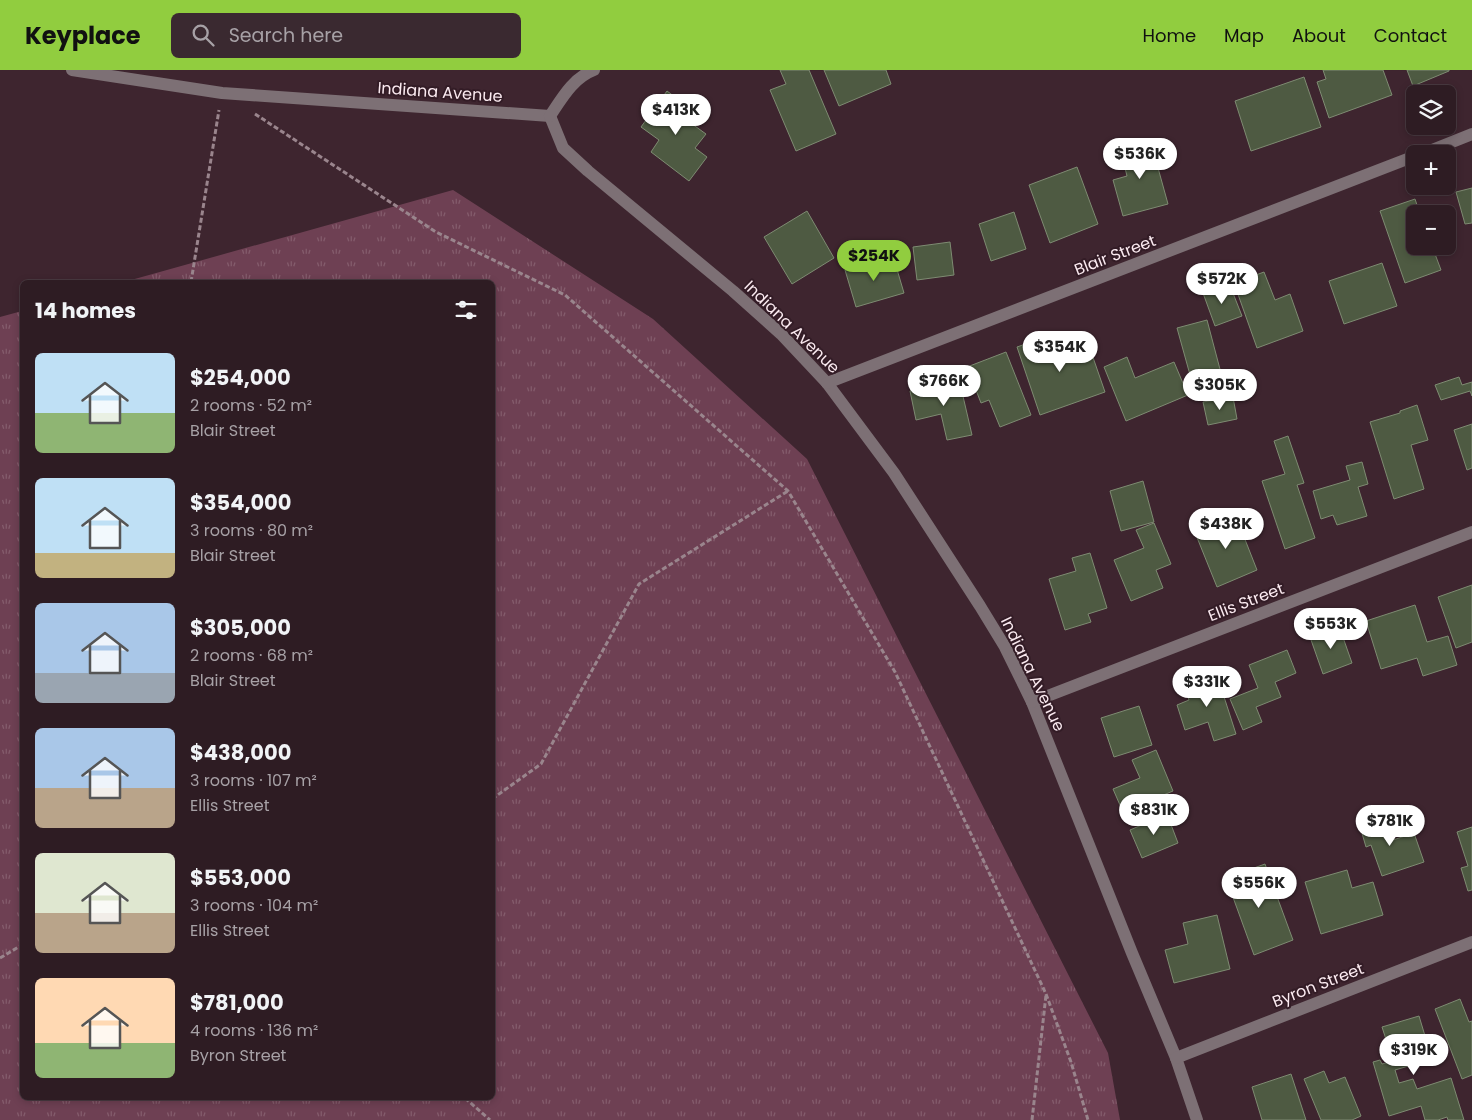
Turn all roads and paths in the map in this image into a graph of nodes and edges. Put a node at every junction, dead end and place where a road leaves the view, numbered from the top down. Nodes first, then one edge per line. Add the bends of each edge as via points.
1 (72, 70) edge
2 (594, 70) edge
3 (222, 93) junction
4 (550, 116) junction
5 (1472, 134) edge
6 (1444, 145) edge
7 (1406, 159) edge
8 (191, 280) edge
9 (828, 383) junction
10 (788, 491) junction
11 (1472, 532) edge
12 (1032, 702) junction
13 (495, 796) edge
14 (1472, 942) edge
15 (20, 946) edge
16 (0, 958) edge
17 (1046, 994) junction
18 (1176, 1058) junction
19 (467, 1100) edge
20 (490, 1120) edge
21 (1032, 1120) edge
22 (1088, 1120) edge
23 (1197, 1120) edge

1 - 3 street, Indiana Avenue
2 - 4 street via 583,74
3 - 4 street, Indiana Avenue
3 - 8 path
3 - 10 path via 436,232 565,295
4 - 9 street, Indiana Avenue via 563,148 733,291 781,334
5 - 6 street
7 - 9 street, Blair Street
9 - 12 street, Indiana Avenue via 894,473 980,606
10 - 13 path via 640,584 540,764
10 - 17 path via 895,672
11 - 12 street, Ellis Street
12 - 18 street, Indiana Avenue
14 - 18 street, Byron Street
15 - 16 path
17 - 21 path
17 - 22 path
18 - 23 street, Indiana Avenue
19 - 20 path

